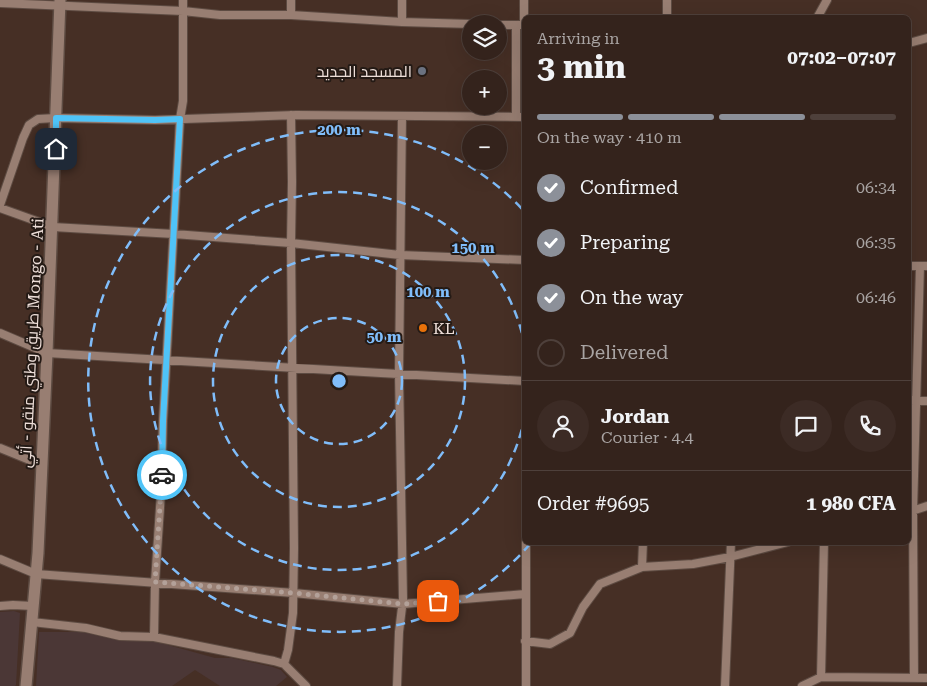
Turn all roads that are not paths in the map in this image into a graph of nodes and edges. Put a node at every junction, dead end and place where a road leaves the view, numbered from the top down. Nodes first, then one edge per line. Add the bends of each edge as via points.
1 (184, 0) edge
2 (291, 0) edge
3 (402, 0) edge
4 (524, 0) edge
5 (667, 0) edge
6 (827, 0) edge
7 (0, 3) edge
8 (60, 3) edge
9 (183, 11) junction
10 (291, 15) junction
11 (525, 15) edge
12 (668, 15) edge
13 (820, 15) edge
14 (402, 22) junction
15 (462, 24) edge
16 (507, 25) edge
17 (516, 25) junction
18 (522, 26) edge
19 (927, 38) edge
20 (911, 43) edge
21 (291, 115) junction
22 (402, 116) junction
23 (516, 116) junction
24 (522, 116) edge
25 (56, 118) junction
26 (180, 119) junction
27 (0, 207) edge
28 (53, 227) junction
29 (174, 234) junction
30 (291, 243) junction
31 (400, 255) junction
32 (522, 260) edge
33 (911, 266) edge
34 (924, 266) edge
35 (0, 334) edge
36 (47, 353) junction
37 (167, 360) junction
38 (292, 368) junction
39 (399, 374) junction
40 (522, 381) edge
41 (912, 400) edge
42 (927, 401) edge
43 (0, 448) edge
44 (42, 466) junction
45 (927, 506) edge
46 (911, 512) edge
47 (526, 545) edge
48 (643, 545) edge
49 (731, 545) edge
50 (776, 545) edge
51 (824, 545) edge
52 (730, 557) junction
53 (0, 559) edge
54 (642, 567) junction
55 (36, 574) junction
56 (155, 582) junction
57 (294, 593) junction
58 (525, 594) junction
59 (403, 604) junction
60 (0, 606) edge
61 (33, 606) junction
62 (32, 622) junction
63 (154, 637) junction
64 (525, 640) junction
65 (284, 664) junction
66 (821, 677) junction
67 (914, 678) junction
68 (927, 678) edge
69 (26, 686) edge
70 (306, 686) edge
71 (397, 686) edge
72 (526, 686) edge
73 (726, 686) edge
74 (802, 686) edge

1 - 9 street
2 - 10 street
3 - 14 street
4 - 11 street
5 - 12 street
6 - 13 street
7 - 8 street
8 - 9 street
8 - 25 main road, طريق وطني منقو - أتي Mongo - Ati
9 - 10 street via 220,15
9 - 26 street
10 - 14 street
14 - 15 street
16 - 17 street
17 - 18 street
17 - 23 street
19 - 20 street
21 - 22 street
21 - 26 street
21 - 30 street
22 - 23 street
22 - 31 street
23 - 24 street
25 - 26 street
25 - 27 street via 38,119 29,125
25 - 28 main road, طريق وطني منقو - أتي Mongo - Ati
26 - 29 street
27 - 28 street
28 - 29 street
28 - 36 main road, طريق وطني منقو - أتي Mongo - Ati
29 - 30 street
29 - 37 street
30 - 31 street
30 - 38 street
31 - 32 street
31 - 39 street
33 - 34 street
34 - 41 street
35 - 36 street
36 - 37 street
36 - 44 main road, طريق وطني منقو - أتي Mongo - Ati
37 - 38 street
37 - 56 street
38 - 39 street
38 - 57 street
39 - 40 street
39 - 59 street
41 - 42 street
41 - 46 street
43 - 44 street
44 - 55 main road, طريق وطني منقو - أتي Mongo - Ati
45 - 46 street
46 - 67 street
47 - 58 street
48 - 54 street
49 - 52 street
50 - 52 street
51 - 66 street
52 - 54 street via 693,564
52 - 73 street
53 - 55 street
54 - 64 street via 600,584 570,633 550,644
55 - 56 street
55 - 61 main road, طريق وطني منقو - أتي Mongo - Ati
56 - 57 street
56 - 63 street
57 - 59 street
57 - 65 street
58 - 59 street
58 - 64 street
59 - 71 street
60 - 61 street
61 - 62 main road, طريق وطني منقو - أتي Mongo - Ati
62 - 63 street via 86,628 120,636
62 - 69 main road, طريق وطني منقو - أتي Mongo - Ati
63 - 65 street
64 - 72 street
65 - 70 street
66 - 67 street
66 - 74 street
67 - 68 street

